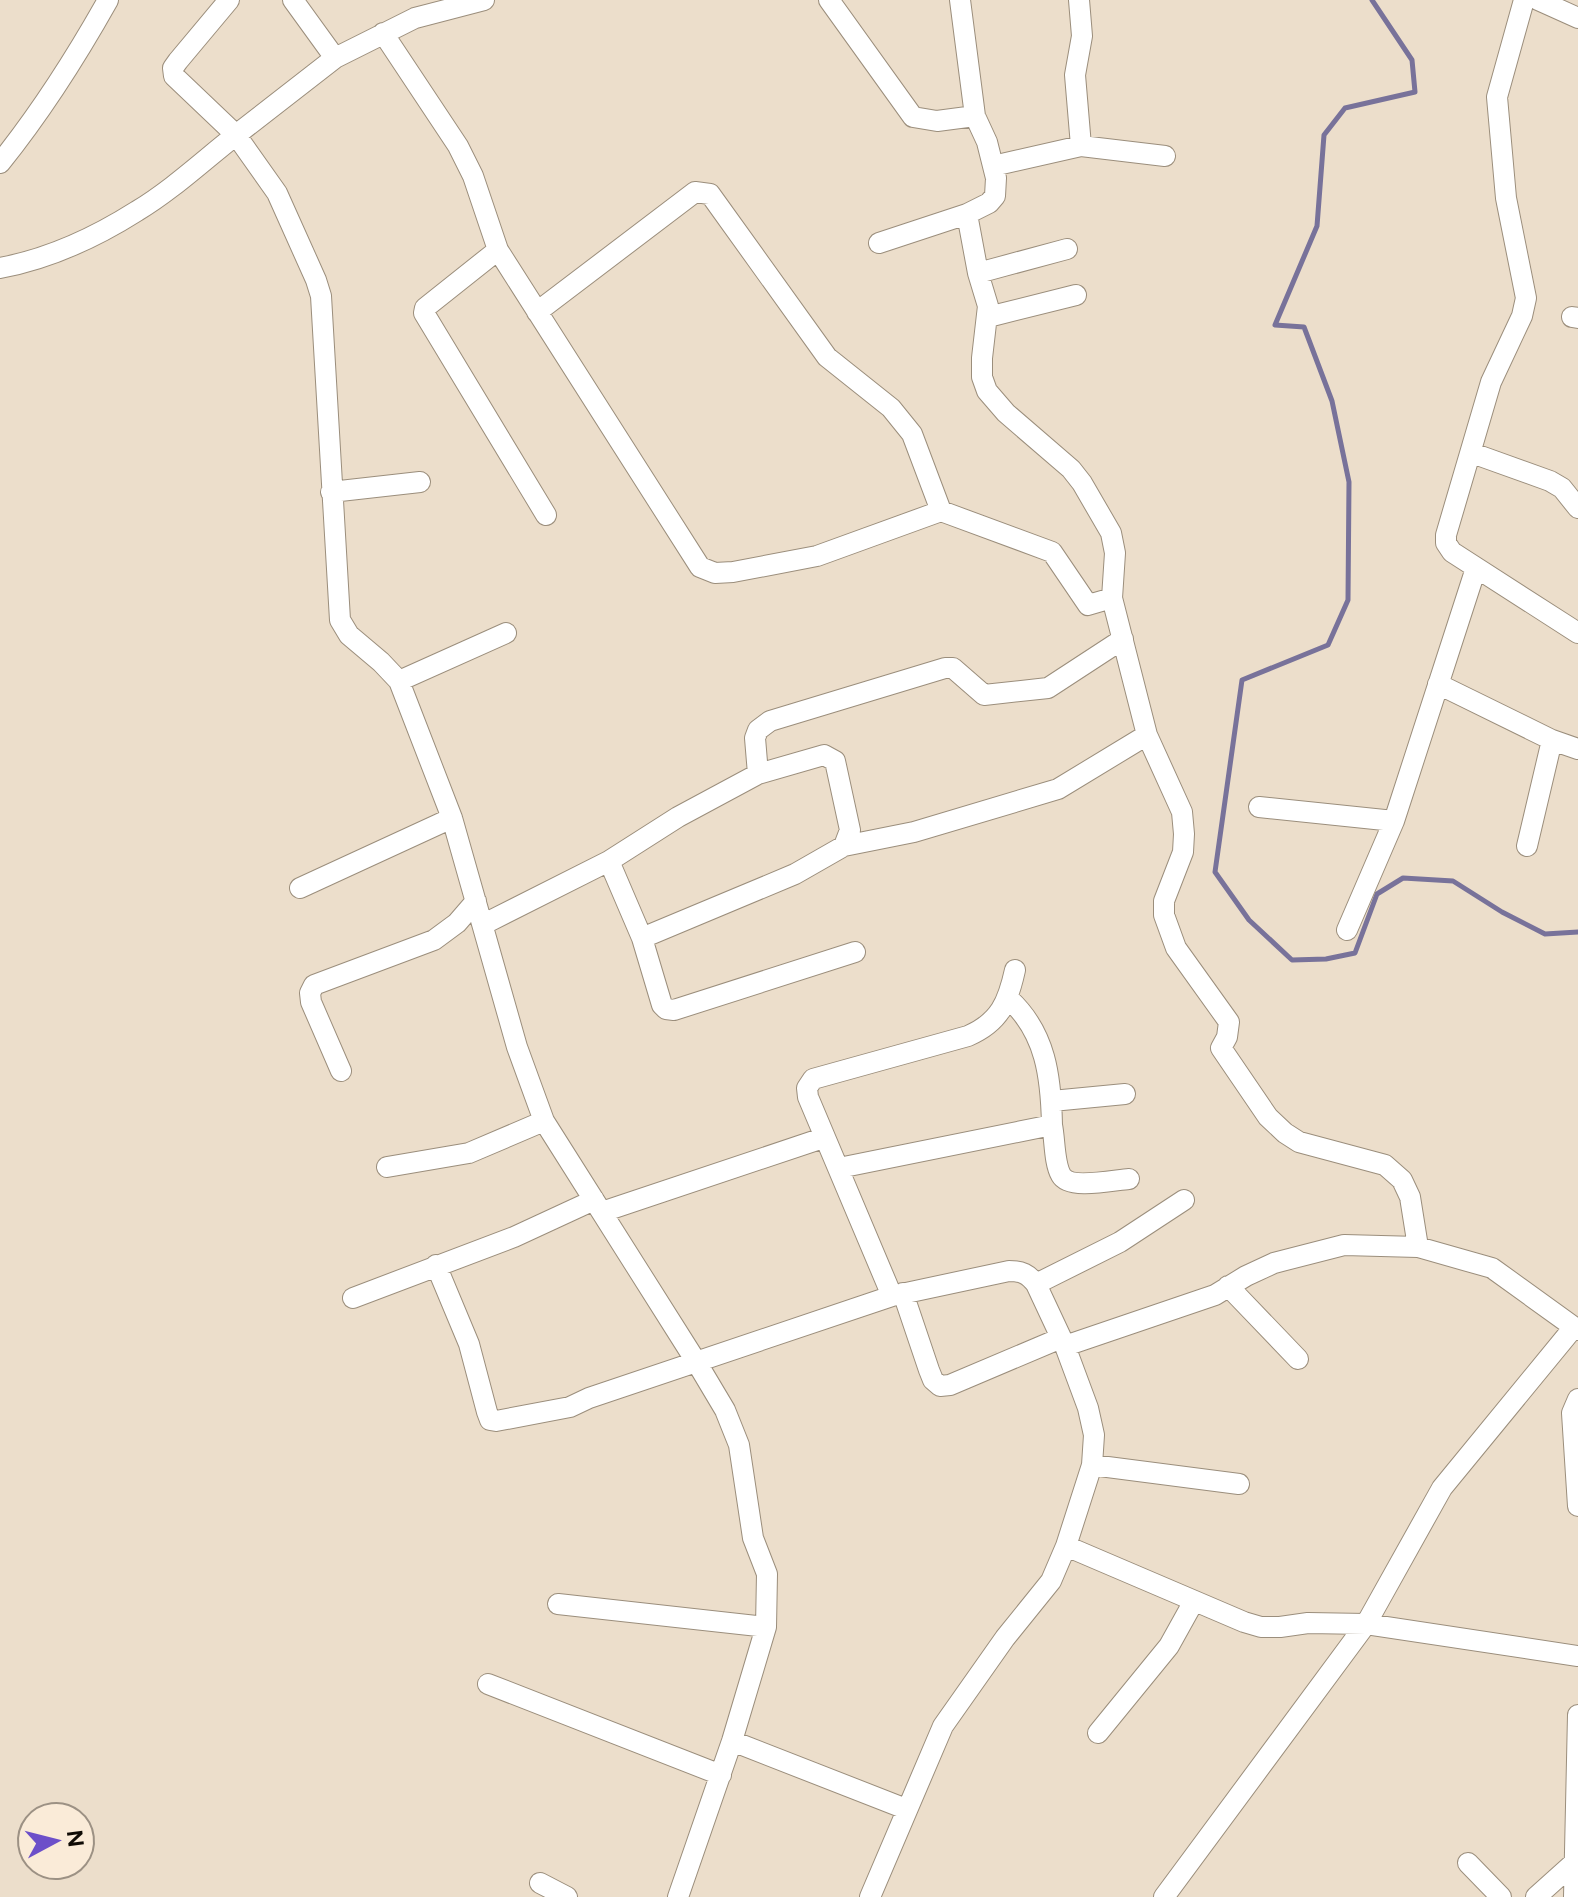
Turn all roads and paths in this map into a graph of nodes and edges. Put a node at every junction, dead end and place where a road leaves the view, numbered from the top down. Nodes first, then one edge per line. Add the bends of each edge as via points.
1 (108, 0) edge
2 (229, 0) edge
3 (293, 0) edge
4 (484, 0) edge
5 (829, 0) edge
6 (960, 0) edge
7 (1079, 0) edge
8 (1524, 0) edge
9 (1538, 0) edge
10 (1578, 18) edge
11 (383, 33) junction
12 (335, 58) junction
13 (975, 116) junction
14 (236, 135) junction
15 (1081, 146) junction
16 (1165, 156) dead end
17 (0, 163) edge
18 (993, 166) junction
19 (967, 214) junction
20 (879, 243) dead end
21 (1067, 249) dead end
22 (498, 250) junction
23 (0, 268) edge
24 (978, 273) junction
25 (1076, 295) dead end
26 (537, 312) junction
27 (988, 317) junction
28 (1472, 453) junction
29 (420, 482) dead end
30 (1570, 491) edge
31 (331, 492) junction
32 (1578, 508) edge
33 (941, 511) junction
34 (546, 515) dead end
35 (1476, 568) junction
36 (1112, 598) junction
37 (506, 633) dead end
38 (1578, 633) edge
39 (1123, 639) junction
40 (399, 681) junction
41 (1438, 684) junction
42 (1147, 735) junction
43 (1552, 740) junction
44 (1578, 749) edge
45 (758, 774) junction
46 (1259, 807) dead end
47 (452, 818) junction
48 (1394, 821) junction
49 (844, 846) junction
50 (1527, 846) dead end
51 (609, 861) junction
52 (300, 888) dead end
53 (476, 901) junction
54 (484, 924) junction
55 (1347, 930) dead end
56 (642, 938) junction
57 (855, 952) dead end
58 (1015, 970) dead end
59 (1009, 999) junction
60 (341, 1071) dead end
61 (1125, 1094) dead end
62 (1052, 1101) junction
63 (544, 1121) junction
64 (1052, 1125) junction
65 (823, 1138) junction
66 (387, 1167) dead end
67 (839, 1168) junction
68 (1129, 1179) dead end
69 (1184, 1200) dead end
70 (598, 1206) junction
71 (1418, 1247) junction
72 (436, 1265) junction
73 (1036, 1284) junction
74 (1228, 1286) junction
75 (898, 1295) junction
76 (353, 1298) dead end
77 (1576, 1329) edge
78 (1063, 1342) junction
79 (1298, 1359) dead end
80 (697, 1363) junction
81 (1578, 1399) edge
82 (1092, 1465) junction
83 (1239, 1484) dead end
84 (1578, 1506) edge
85 (1066, 1546) junction
86 (1194, 1601) junction
87 (558, 1604) dead end
88 (1366, 1624) junction
89 (766, 1627) junction
90 (1578, 1656) edge
91 (488, 1684) dead end
92 (1578, 1715) edge
93 (1098, 1733) dead end
94 (732, 1741) junction
95 (721, 1775) junction
96 (906, 1809) junction
97 (1575, 1862) junction
98 (1468, 1863) dead end
99 (540, 1883) dead end
100 (1169, 1895) edge
101 (567, 1897) edge
102 (678, 1897) edge
103 (870, 1897) edge
104 (1501, 1897) edge
105 (1536, 1897) edge
106 (1574, 1897) edge

1 - 17 street
2 - 14 street via 173,68 174,76
3 - 12 street
4 - 11 street via 415,18
5 - 13 street via 913,117 937,121
6 - 13 street
7 - 15 street via 1082,36 1075,75
8 - 28 street via 1497,97 1506,198 1526,298 1491,382
9 - 10 street
11 - 12 street
11 - 22 street via 458,146
12 - 14 street
13 - 18 street
14 - 23 street via 139,210 50,254
14 - 31 street via 277,193 319,288
15 - 16 street
15 - 18 street
18 - 19 street via 995,196
19 - 20 street
19 - 24 street
21 - 24 street
22 - 26 street
22 - 34 street via 424,313
24 - 27 street
25 - 27 street
26 - 33 street via 700,567 733,572 817,556
26 - 33 street via 695,192 710,194 827,357 891,408 912,434
27 - 36 street via 982,358 987,391 1071,469 1090,495 1111,533
28 - 30 street
28 - 35 street via 1446,543
29 - 31 street
30 - 32 street
31 - 40 street via 340,620
33 - 36 street via 1052,552 1088,605
35 - 38 street
35 - 41 street
36 - 39 street
37 - 40 street
39 - 42 street
39 - 45 street via 1041,690 984,695 953,668 945,668 770,721 755,738
40 - 47 street
41 - 43 street
41 - 48 street
42 - 49 street via 1058,789 914,832
42 - 71 street via 1177,797 1184,834 1164,915 1176,948 1229,1022 1221,1048 1285,1133 1299,1142 1385,1165 1402,1180
43 - 44 street
43 - 50 street
45 - 49 street via 824,755 835,761 850,830
45 - 51 street
46 - 48 street
47 - 52 street
47 - 53 street
48 - 55 street
49 - 56 street via 795,874
51 - 54 street
51 - 56 street
53 - 54 street
53 - 60 street via 434,940 314,985 311,1002
54 - 63 street via 517,1047
56 - 57 street via 662,1005 674,1010
58 - 59 street
59 - 62 street via 1036,1032
59 - 65 street via 991,1023 968,1036 813,1079 808,1097
61 - 62 street
62 - 64 street
63 - 66 street via 457,1156
63 - 70 street
64 - 67 street
64 - 68 street via 1066,1182
65 - 67 street
65 - 70 street
67 - 75 street
69 - 73 street via 1141,1231
70 - 72 street
70 - 80 street
71 - 74 street via 1344,1245 1274,1263
71 - 77 street via 1492,1268
72 - 76 street
72 - 80 street via 469,1344 490,1420 570,1407
73 - 75 street via 1020,1271 1009,1271
73 - 78 street
74 - 78 street via 1215,1295
74 - 79 street
75 - 78 street via 940,1386
75 - 80 street
77 - 88 street via 1442,1488
78 - 82 street via 1088,1408 1094,1435
80 - 89 street via 739,1445 753,1538 767,1574
81 - 84 street via 1572,1413
82 - 83 street
82 - 85 street
85 - 86 street
85 - 96 street via 1051,1581 943,1726
86 - 88 street via 1261,1627
86 - 93 street via 1169,1646
87 - 89 street
88 - 90 street
88 - 100 street
89 - 94 street
91 - 95 street
92 - 97 street
94 - 95 street
94 - 96 street
95 - 102 street
96 - 103 street
97 - 105 street
97 - 106 street
98 - 104 street
99 - 101 street

